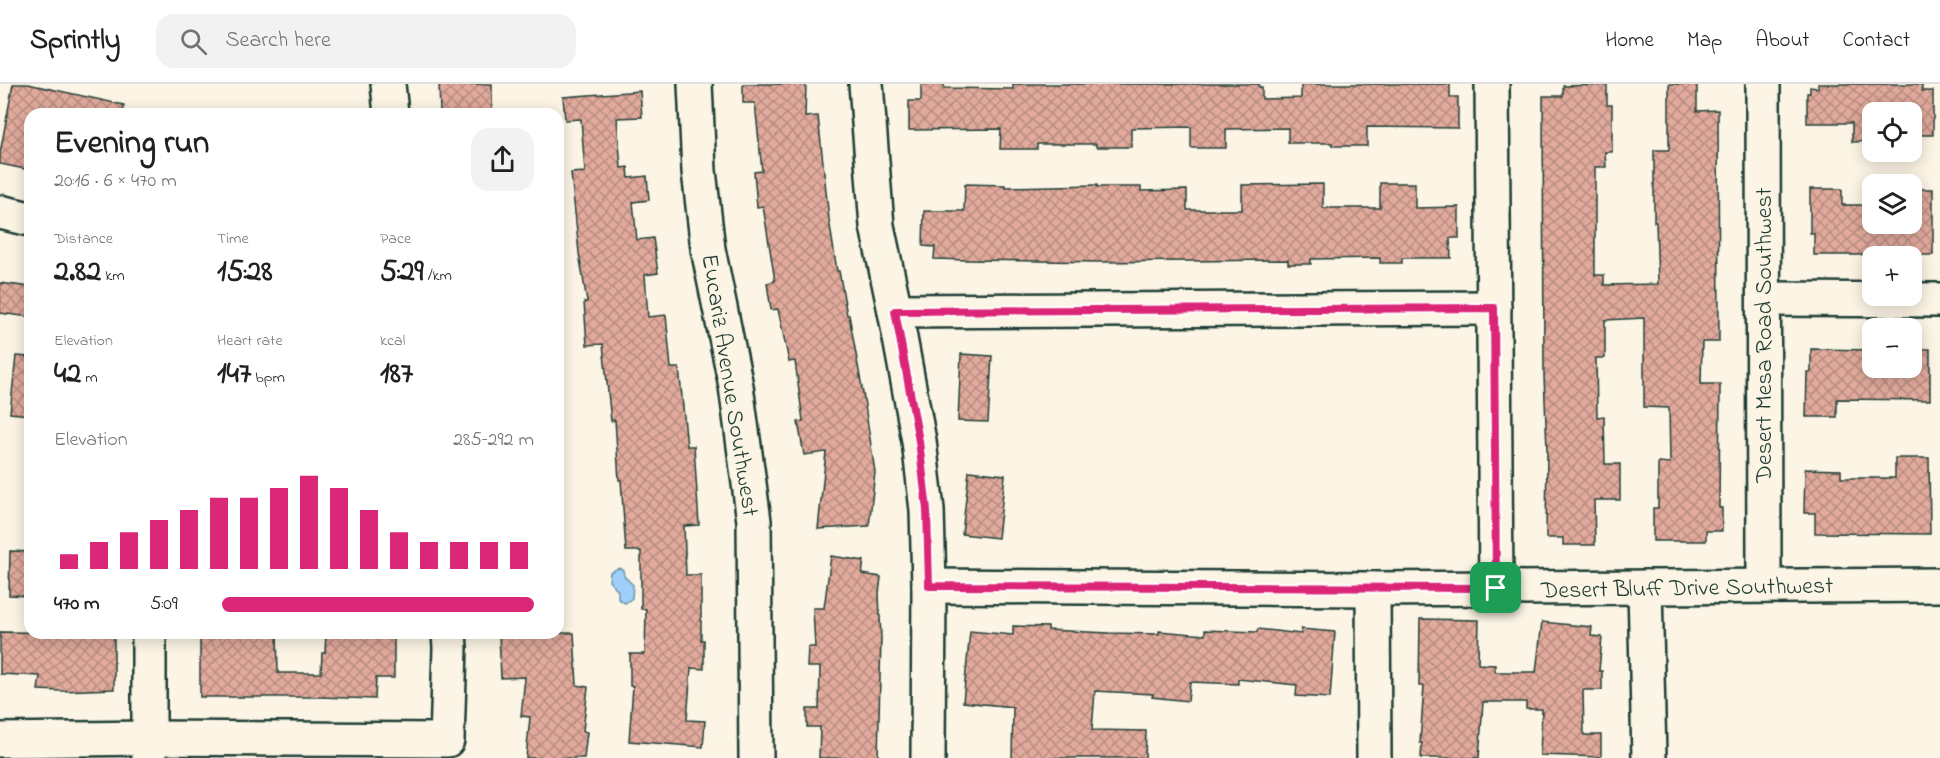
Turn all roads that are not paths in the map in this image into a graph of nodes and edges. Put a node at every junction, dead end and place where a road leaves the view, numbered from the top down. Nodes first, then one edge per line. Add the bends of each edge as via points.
1 (388, 84) edge
2 (695, 84) edge
3 (866, 84) edge
4 (1492, 84) edge
5 (1763, 84) edge
6 (391, 108) edge
7 (0, 212) edge
8 (24, 218) edge
9 (1764, 299) junction
10 (1940, 300) edge
11 (1494, 308) junction
12 (895, 311) junction
13 (1764, 585) junction
14 (1940, 585) edge
15 (929, 586) junction
16 (1645, 587) junction
17 (1496, 588) junction
18 (1373, 589) junction
19 (149, 639) edge
20 (449, 639) edge
21 (0, 740) edge
22 (149, 748) edge
23 (756, 758) edge
24 (928, 758) edge
25 (1374, 758) edge
26 (1649, 758) edge

1 - 6 street
2 - 23 street, Eucariz Avenue Southwest via 708,249 736,386 754,521
3 - 12 street via 877,226
4 - 11 street
5 - 9 street, Desert Mesa Road Southwest
7 - 8 street
9 - 10 street
9 - 13 street, Desert Mesa Road Southwest
11 - 12 street
11 - 17 street
12 - 15 street via 919,441 927,510
13 - 14 street, Desert Bluff Drive Southwest
13 - 16 street, Desert Bluff Drive Southwest
15 - 18 street, Desert Bluff Drive Southwest
15 - 24 street
16 - 17 street, Desert Bluff Drive Southwest
16 - 26 street
17 - 18 street, Desert Bluff Drive Southwest
18 - 25 street
19 - 22 street
20 - 22 street via 447,740
21 - 22 street

